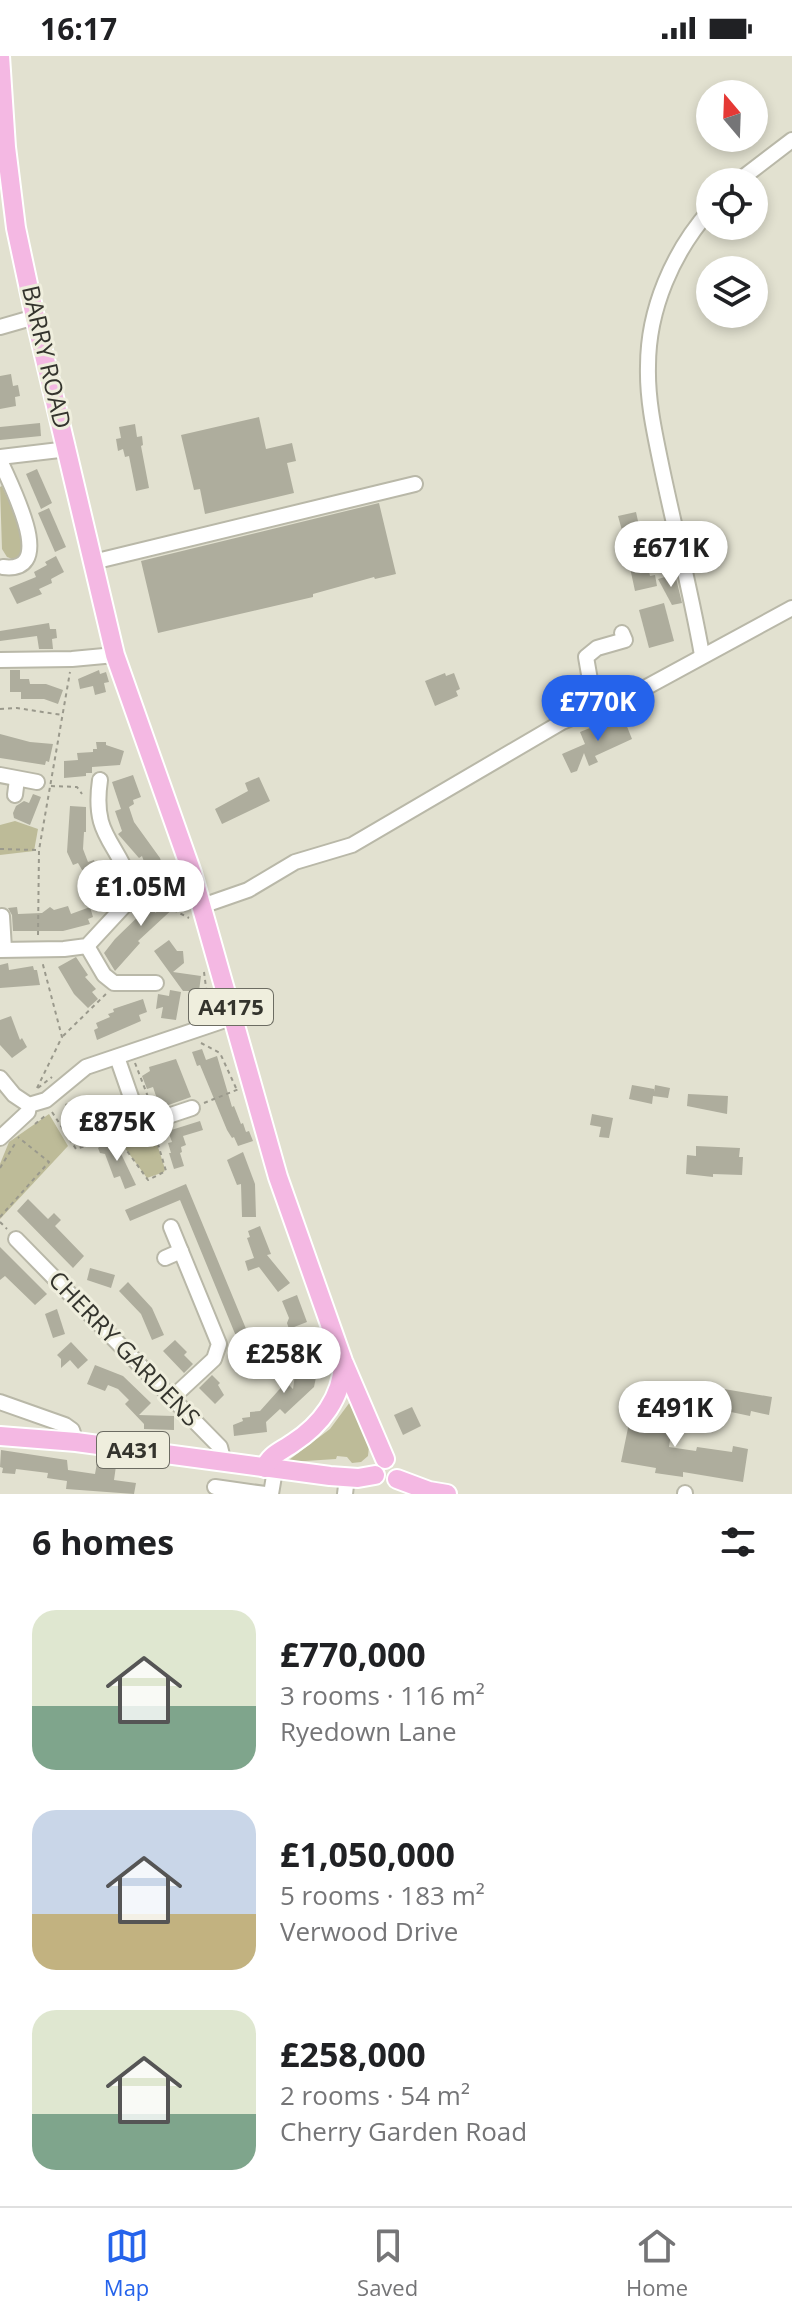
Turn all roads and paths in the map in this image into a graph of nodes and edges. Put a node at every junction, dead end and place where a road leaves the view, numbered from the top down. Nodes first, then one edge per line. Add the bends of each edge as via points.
1 (0, 56) edge
2 (792, 140) edge
3 (755, 168) edge
4 (696, 225) edge
5 (35, 317) junction
6 (0, 327) edge
7 (68, 449) junction
8 (0, 459) edge
9 (415, 484) dead end
10 (93, 562) junction
11 (3, 567) dead end
12 (792, 608) edge
13 (622, 633) dead end
14 (115, 655) junction
15 (702, 655) junction
16 (72, 659) junction
17 (0, 660) edge
18 (0, 709) edge
19 (595, 709) junction
20 (63, 715) junction
21 (0, 775) edge
22 (17, 779) junction
23 (43, 784) junction
24 (82, 794) joint
25 (15, 795) dead end
26 (0, 849) edge
27 (39, 850) junction
28 (131, 893) junction
29 (200, 913) junction
30 (2, 916) edge
31 (87, 946) junction
32 (39, 949) junction
33 (2, 950) edge
34 (203, 967) dead end
35 (148, 977) dead end
36 (117, 983) junction
37 (197, 1017) dead end
38 (234, 1017) junction
39 (62, 1037) junction
40 (197, 1042) dead end
41 (118, 1062) junction
42 (56, 1074) dead end
43 (0, 1078) edge
44 (244, 1087) junction
45 (37, 1088) junction
46 (25, 1102) junction
47 (133, 1103) junction
48 (192, 1108) joint
49 (156, 1120) junction
50 (30, 1129) dead end
51 (10, 1135) edge
52 (94, 1141) junction
53 (0, 1168) edge
54 (0, 1217) edge
55 (171, 1227) dead end
56 (16, 1239) dead end
57 (181, 1251) junction
58 (165, 1258) dead end
59 (343, 1361) junction
60 (173, 1397) junction
61 (0, 1402) edge
62 (0, 1436) edge
63 (76, 1442) junction
64 (385, 1459) junction
65 (224, 1463) junction
66 (270, 1469) junction
67 (375, 1475) junction
68 (397, 1479) junction
69 (346, 1486) edge
70 (215, 1487) dead end
71 (265, 1494) edge
72 (271, 1494) edge
73 (447, 1494) edge

1 - 5 main road, BARRY ROAD / A4175 via 16,228
2 - 3 street
4 - 15 street via 668,273 647,364 650,412
5 - 6 street
5 - 7 main road, BARRY ROAD / A4175
7 - 8 street
7 - 10 main road, BARRY ROAD / A4175
8 - 11 street via 31,553 23,565
9 - 10 street
10 - 14 main road, BARRY ROAD / A4175
12 - 15 street
13 - 19 street via 625,640 586,657
14 - 16 street
14 - 29 main road, A4175 via 192,873
15 - 19 street
16 - 17 street
16 - 20 path
18 - 20 path
19 - 29 street via 562,722 352,845 295,862
20 - 23 path
21 - 22 street
22 - 23 street
22 - 25 street
23 - 24 path via 77,787
23 - 27 path
24 - 28 street via 98,788 103,832 127,871
26 - 27 path
27 - 32 path
28 - 29 path via 143,894 175,913
28 - 31 street
29 - 38 main road, A4175
30 - 33 street
31 - 32 street
31 - 36 street via 104,975
32 - 33 street
32 - 39 path
34 - 37 path via 207,995 204,1014
35 - 36 street
36 - 39 path
38 - 41 street
38 - 44 main road, A4175
39 - 45 path
40 - 44 path via 220,1053
41 - 46 street via 86,1067 46,1100
41 - 47 street
41 - 49 path via 135,1062
42 - 45 path
43 - 46 street
44 - 48 path
44 - 59 main road, A4175
45 - 46 path
46 - 51 street via 28,1112
47 - 49 street via 145,1119
47 - 52 street via 103,1113 91,1124
48 - 49 street
49 - 52 path via 166,1171 152,1179 143,1176 116,1138
50 - 52 path via 51,1110 76,1149
51 - 53 path
51 - 54 path via 49,1162
55 - 57 street
56 - 60 street, CHERRY GARDENS
57 - 58 street
57 - 60 street via 219,1344 214,1359
59 - 64 main road, A4175
59 - 66 main road via 339,1392 331,1406 310,1430 272,1457
60 - 65 street, CHERRY GARDENS via 220,1447
61 - 63 street via 65,1425
62 - 63 main road, A431
63 - 65 main road, A431
64 - 67 main road via 376,1465
64 - 68 main road via 398,1464
65 - 66 main road, A431
66 - 69 main road, A431
66 - 72 street
67 - 68 main road, A431 via 387,1484
67 - 69 main road, A431
68 - 73 main road, A431
70 - 71 street

